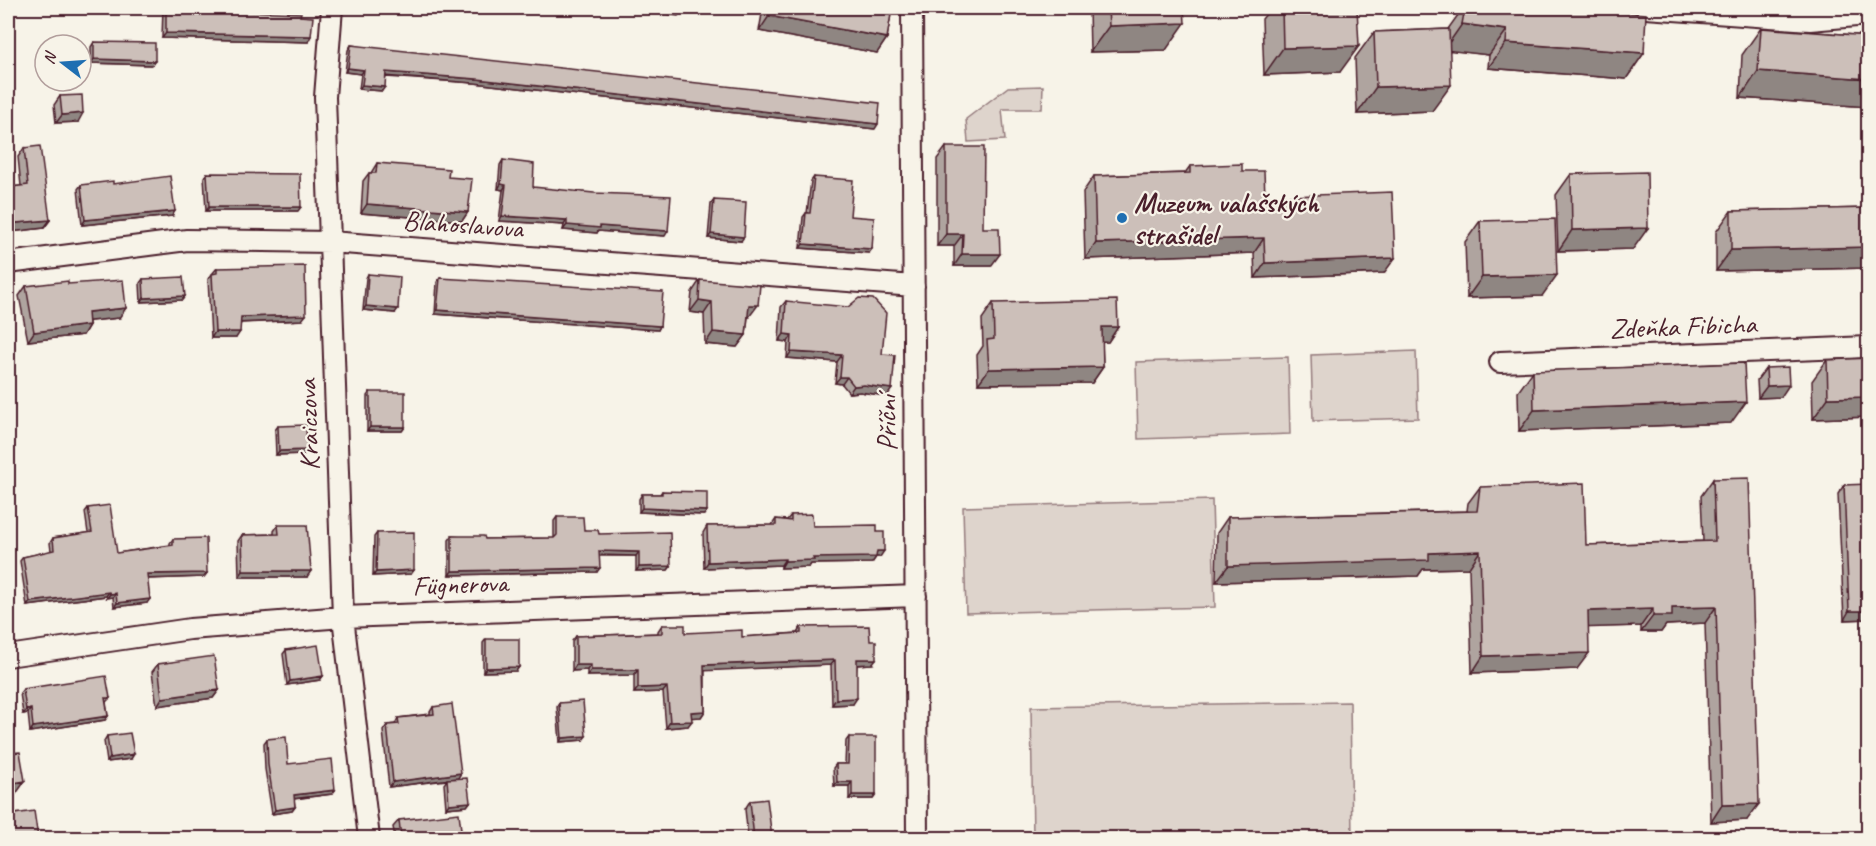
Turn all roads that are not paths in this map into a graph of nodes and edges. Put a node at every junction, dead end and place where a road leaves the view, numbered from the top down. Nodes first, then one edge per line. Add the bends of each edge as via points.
1 (332, 8) edge
2 (912, 8) edge
3 (1646, 8) edge
4 (1869, 15) edge
5 (330, 242) junction
6 (8, 262) edge
7 (914, 286) junction
8 (1869, 347) edge
9 (1500, 362) dead end
10 (916, 596) junction
11 (343, 616) junction
12 (8, 656) edge
13 (369, 838) edge
14 (917, 838) edge

1 - 5 street, Kraiczova via 325,97
2 - 7 street, Příční
3 - 4 street via 1810,20
5 - 6 street, Blahoslavova via 187,240
5 - 7 street, Blahoslavova
5 - 11 street, Kraiczova
7 - 10 street, Příční
8 - 9 street, Zdeňka Fibicha
10 - 11 street, Fügnerova
10 - 14 street, Příční
11 - 12 street, Fügnerova via 190,629
11 - 13 street, Kraiczova

